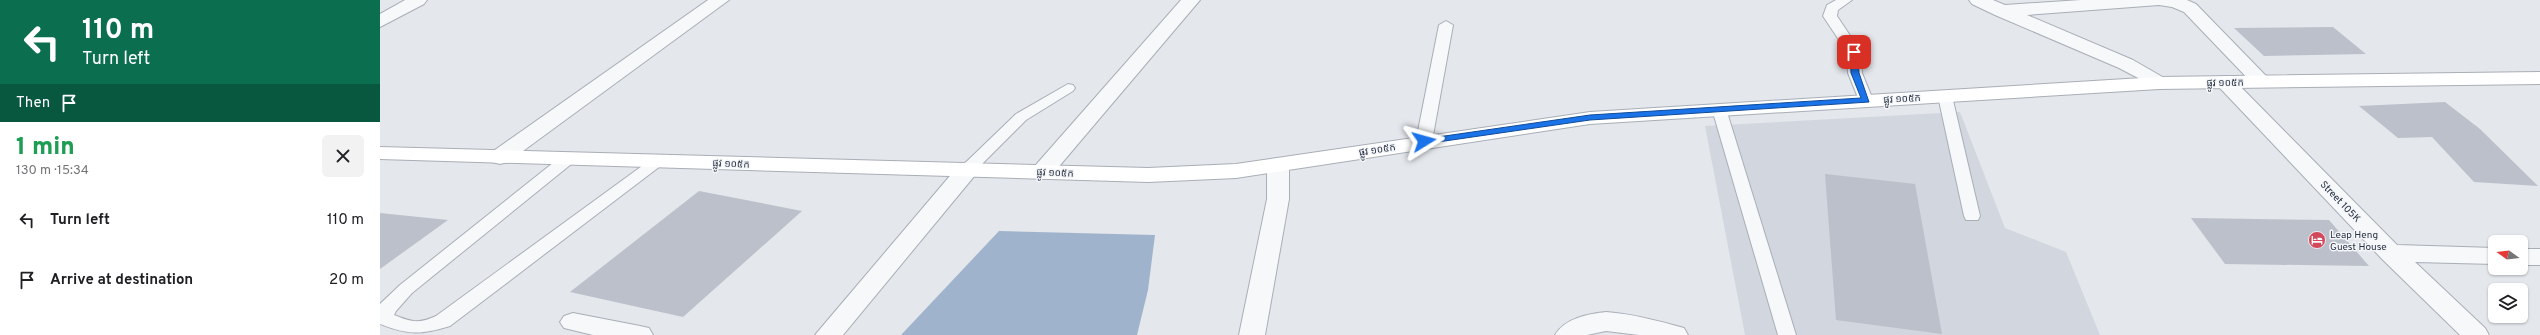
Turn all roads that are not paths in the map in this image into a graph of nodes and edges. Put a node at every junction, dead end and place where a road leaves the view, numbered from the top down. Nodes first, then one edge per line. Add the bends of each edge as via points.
1 (418, 0) edge
2 (720, 0) edge
3 (1191, 0) edge
4 (1845, 0) edge
5 (1978, 0) edge
6 (2002, 11) junction
7 (381, 19) edge
8 (1446, 26) dead end
9 (2540, 78) edge
10 (2261, 81) junction
11 (2225, 82) junction
12 (2159, 83) junction
13 (1068, 88) dead end
14 (1945, 96) junction
15 (1866, 100) junction
16 (1719, 109) junction
17 (1424, 141) junction
18 (380, 153) edge
19 (500, 157) junction
20 (569, 158) junction
21 (659, 161) junction
22 (1278, 165) junction
23 (968, 169) junction
24 (1042, 172) junction
25 (1972, 216) dead end
26 (2391, 253) junction
27 (2488, 256) edge
28 (2528, 257) edge
29 (2540, 257) edge
30 (573, 322) dead end
31 (640, 335) edge
32 (828, 335) edge
33 (1252, 335) edge
34 (1568, 335) edge
35 (1675, 335) edge
36 (1787, 335) edge
37 (2476, 335) edge

1 - 7 street
2 - 19 street
3 - 24 street
4 - 15 lane via 1832,8 1830,16 1854,52 1855,73
5 - 6 street
6 - 10 street via 2159,0 2176,2 2190,8
6 - 12 street via 2126,64
8 - 17 lane
9 - 10 main road, ផ្លូវ ១០៥ក
10 - 11 main road, ផ្លូវ ១០៥ក
11 - 12 main road, ផ្លូវ ១០៥ក
11 - 26 street, Street 105K
12 - 14 main road, ផ្លូវ ១០៥ក
13 - 23 lane via 1021,117
14 - 15 main road, ផ្លូវ ១០៥ក
14 - 25 lane
15 - 16 main road, ផ្លូវ ១០៥ក
16 - 17 main road, ផ្លូវ ១០៥ក via 1590,118
16 - 36 lane
17 - 22 main road, ផ្លូវ ១០៥ក
18 - 19 main road, ផ្លូវ ១០៥ក
19 - 20 main road, ផ្លូវ ១០៥ក
20 - 21 main road, ផ្លូវ ១០៥ក
20 - 21 lane via 406,289 387,308 384,318 414,331 424,330 443,321
21 - 23 main road, ផ្លូវ ១០៥ក
22 - 24 main road, ផ្លូវ ១០៥ក via 1236,171 1148,175
22 - 33 street via 1278,199
23 - 24 main road, ផ្លូវ ១០៥ក
23 - 32 street
26 - 27 street
26 - 37 street, Street 105K
28 - 29 street
30 - 31 street
34 - 35 street via 1579,326 1608,320

